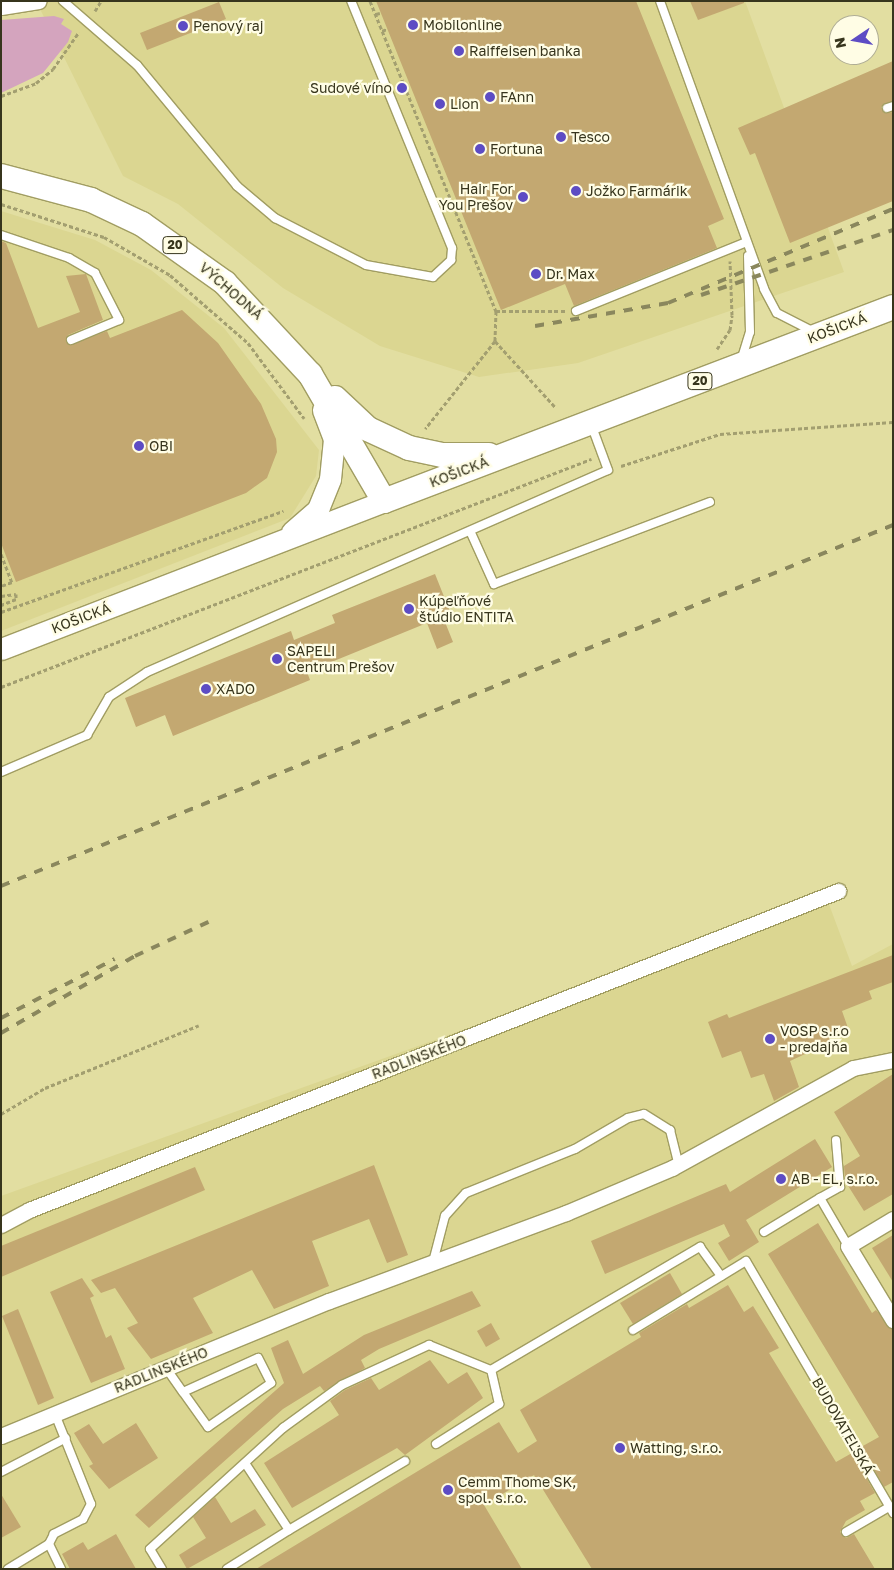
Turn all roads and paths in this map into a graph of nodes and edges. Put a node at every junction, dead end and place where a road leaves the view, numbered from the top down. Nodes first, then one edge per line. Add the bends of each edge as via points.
1 (39, 1) edge
2 (63, 1) edge
3 (102, 1) edge
4 (351, 1) edge
5 (660, 1) edge
6 (1, 7) edge
7 (380, 12) dead end
8 (376, 14) dead end
9 (89, 19) junction
10 (387, 29) dead end
11 (382, 30) dead end
12 (401, 63) dead end
13 (396, 65) dead end
14 (1, 96) edge
15 (1, 176) edge
16 (1, 204) edge
17 (461, 211) dead end
18 (456, 213) dead end
19 (1, 235) edge
20 (747, 242) junction
21 (729, 250) junction
22 (893, 307) edge
23 (576, 311) joint
24 (496, 312) dead end
25 (822, 334) junction
26 (71, 340) dead end
27 (495, 342) dead end
28 (717, 349) dead end
29 (740, 366) junction
30 (310, 374) junction
31 (555, 407) dead end
32 (305, 421) dead end
33 (590, 422) junction
34 (893, 422) edge
35 (506, 454) junction
36 (602, 455) junction
37 (608, 470) junction
38 (384, 501) junction
39 (710, 502) dead end
40 (294, 507) dead end
41 (472, 533) junction
42 (285, 539) junction
43 (1, 554) edge
44 (1, 586) edge
45 (1, 596) edge
46 (1, 605) edge
47 (1, 612) edge
48 (25, 640) junction
49 (1, 642) edge
50 (1, 649) edge
51 (1, 687) edge
52 (1, 772) edge
53 (838, 891) dead end
54 (199, 1025) dead end
55 (893, 1060) edge
56 (1, 1114) edge
57 (836, 1140) dead end
58 (679, 1164) junction
59 (820, 1198) junction
60 (893, 1219) edge
61 (1, 1225) edge
62 (764, 1232) dead end
63 (848, 1246) junction
64 (433, 1262) junction
65 (721, 1276) junction
66 (893, 1320) edge
67 (633, 1330) dead end
68 (166, 1368) junction
69 (491, 1370) junction
70 (183, 1392) junction
71 (55, 1414) junction
72 (1, 1436) edge
73 (66, 1438) junction
74 (436, 1444) dead end
75 (405, 1461) dead end
76 (245, 1463) junction
77 (1, 1472) edge
78 (891, 1510) edge
79 (288, 1530) junction
80 (846, 1532) dead end
81 (49, 1544) junction
82 (8, 1569) edge
83 (61, 1569) edge
84 (162, 1569) edge
85 (227, 1569) edge

1 - 6 street
2 - 9 lane
3 - 9 path
4 - 9 lane via 452,248 451,260 433,277 366,265 275,218 237,186 137,65
5 - 20 lane
7 - 8 path
9 - 14 path via 53,68 36,83
10 - 11 path
12 - 13 path
15 - 30 main road, VÝCHODNÁ / 20 via 91,200 181,248 267,323
16 - 32 path via 104,237 170,275 248,343
17 - 18 path
19 - 26 lane via 68,258 95,273 119,320
20 - 21 lane
20 - 25 lane via 776,313
20 - 29 lane via 750,332
21 - 23 lane
21 - 28 path via 732,315 730,330
22 - 25 main road, KOŠICKÁ / 20
23 - 24 path
25 - 29 main road, KOŠICKÁ / 20
27 - 31 path
29 - 33 main road, KOŠICKÁ / 20
30 - 35 main road via 368,429 409,448 443,455
30 - 38 main road, VÝCHODNÁ / 20
30 - 42 street via 334,439 330,479 318,508
33 - 35 main road, KOŠICKÁ / 20
33 - 36 lane
34 - 37 path via 720,434
35 - 38 main road, KOŠICKÁ / 20
36 - 37 lane
36 - 51 path
37 - 41 lane
38 - 42 street, KOŠICKÁ
39 - 41 lane via 494,584
40 - 47 path via 142,565
41 - 52 lane via 147,672 109,697 87,736
42 - 48 street, KOŠICKÁ
43 - 44 path via 12,582
45 - 46 path via 16,594 16,598
48 - 49 lane, KOŠICKÁ
48 - 50 street, KOŠICKÁ
53 - 61 street, RADLINSKÉHO via 29,1210
54 - 56 path via 45,1088
55 - 58 street, RADLINSKÉHO via 853,1068
57 - 59 lane via 840,1186
58 - 64 street, RADLINSKÉHO
58 - 64 lane via 670,1130 650,1116 628,1118 575,1149 460,1197 439,1229
59 - 62 lane
59 - 63 lane
60 - 63 street
63 - 66 street
64 - 68 street, RADLINSKÉHO
65 - 67 lane
65 - 69 lane via 700,1246
65 - 78 lane, BUDOVATEĽSKÁ via 746,1261
68 - 70 lane
68 - 71 street, RADLINSKÉHO
69 - 74 lane via 499,1404
69 - 76 lane via 429,1345 342,1385
70 - 70 lane via 208,1427 271,1383 258,1358
71 - 72 street, RADLINSKÉHO
71 - 73 lane
73 - 77 lane
73 - 81 lane via 91,1504 83,1519 54,1534
75 - 79 lane
76 - 79 lane
76 - 84 lane via 150,1549
78 - 80 lane
79 - 85 lane
81 - 82 lane
81 - 83 lane

